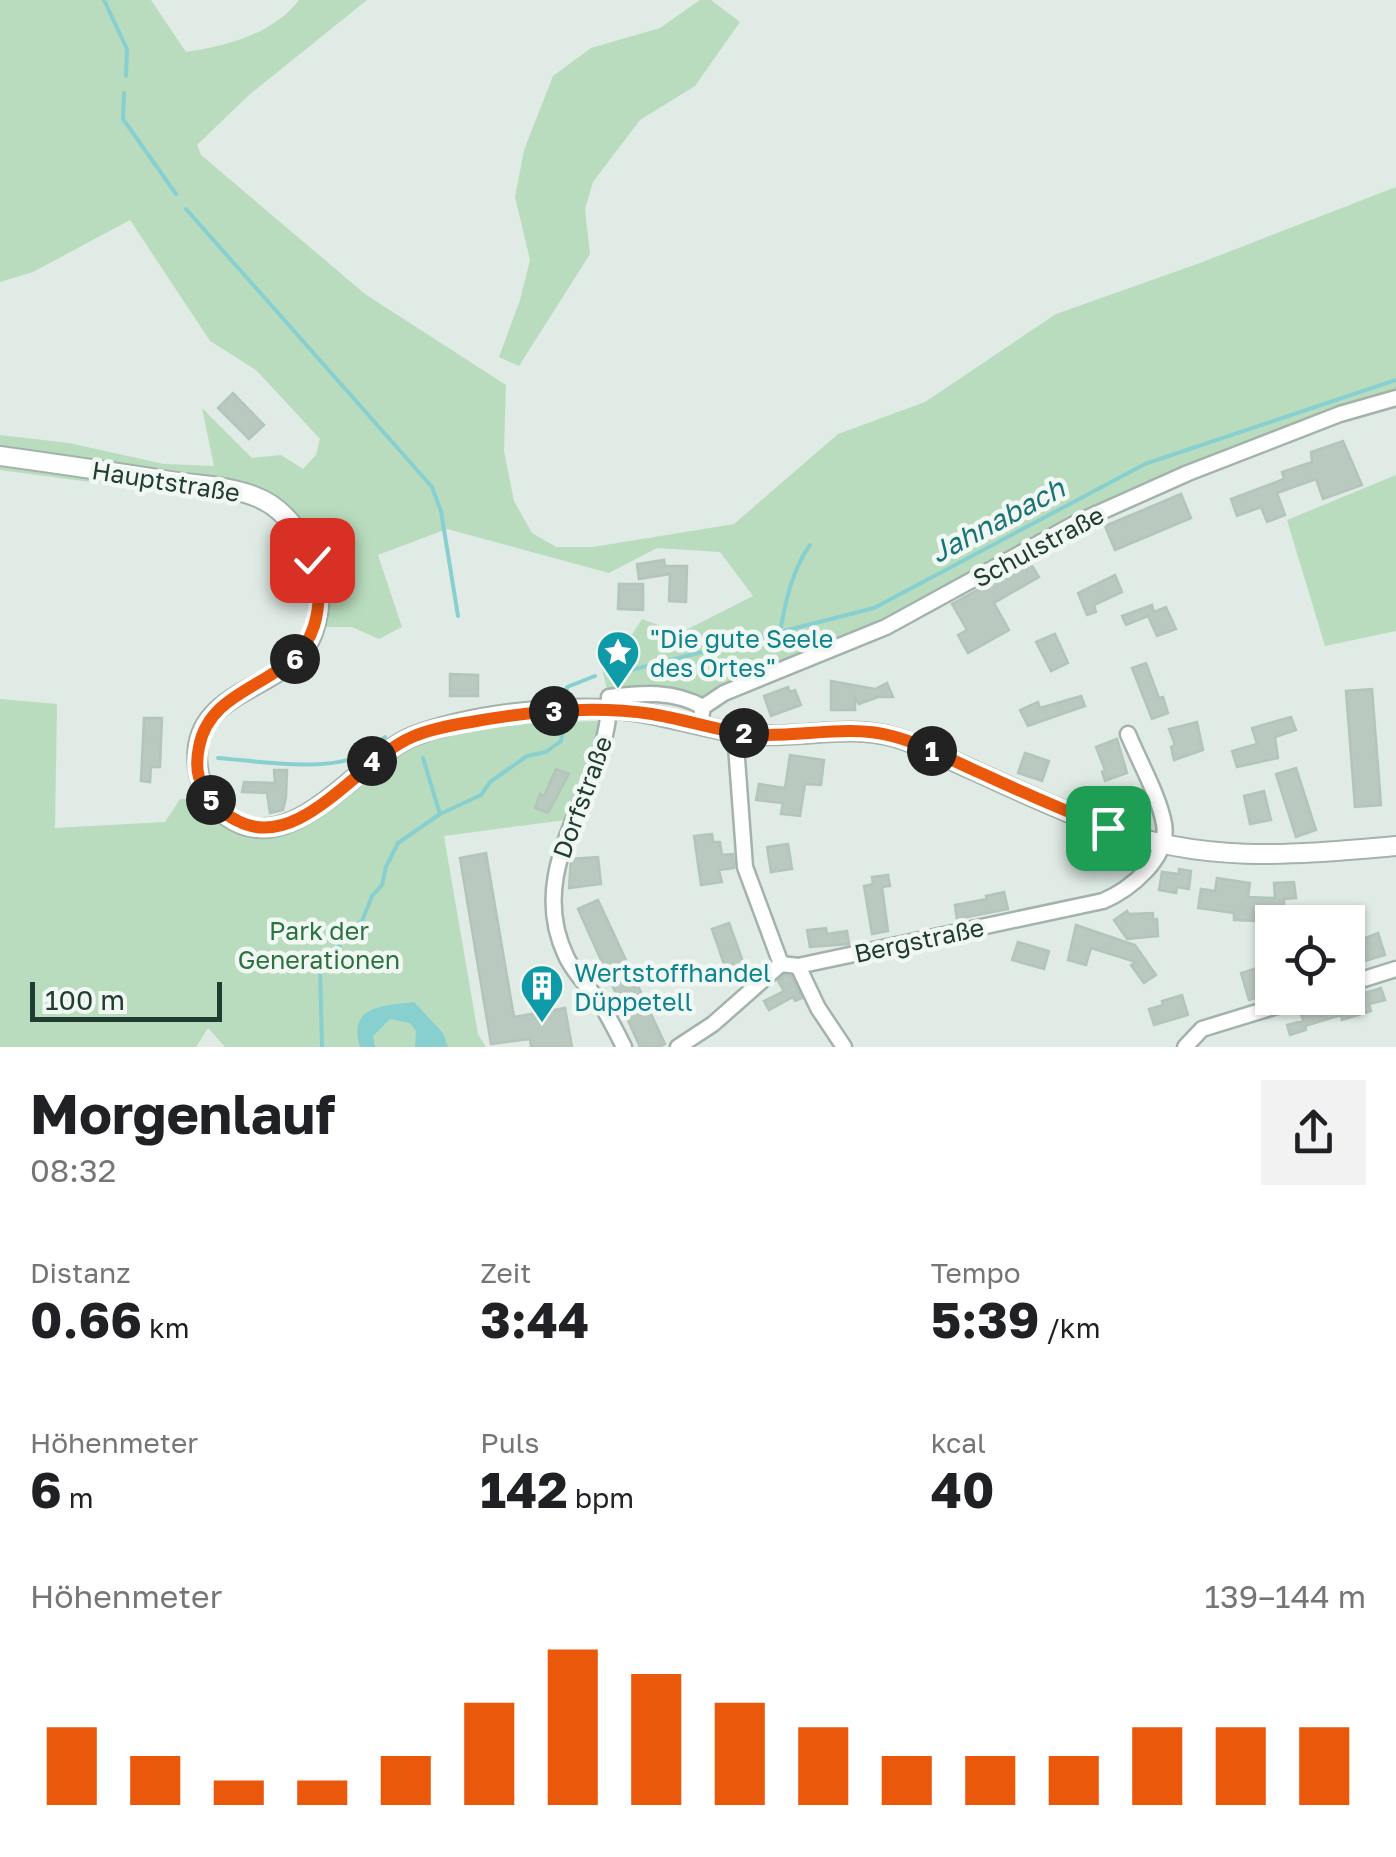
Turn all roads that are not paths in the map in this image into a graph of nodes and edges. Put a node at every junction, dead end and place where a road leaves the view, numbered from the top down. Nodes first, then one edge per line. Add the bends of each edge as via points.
1 (1396, 398) edge
2 (0, 456) edge
3 (609, 709) junction
4 (701, 715) junction
5 (735, 732) junction
6 (1128, 734) dead end
7 (1162, 844) junction
8 (1396, 846) edge
9 (781, 964) junction
10 (798, 966) junction
11 (1396, 969) edge
12 (1365, 979) edge
13 (1255, 1013) edge
14 (624, 1047) edge
15 (678, 1047) edge
16 (844, 1047) edge
17 (1184, 1047) edge

1 - 4 street, Schulstraße via 1340,414 1092,516 886,627 724,693
2 - 3 street, Hauptstraße via 256,496 297,530 320,594 310,640 283,668 218,709 199,746 198,775 209,798 244,825 294,822 412,737 514,714
3 - 4 street, Hauptstraße
3 - 14 street, Dorfstraße via 607,732 557,862 554,901 566,957
4 - 5 street, Hauptstraße
5 - 7 street, Hauptstraße via 891,736 1108,828
5 - 9 street via 745,867
6 - 7 street via 1164,826
7 - 8 street, Hauptstraße via 1237,856
7 - 10 street, Bergstraße via 1142,876 1102,901
9 - 10 street, Bergstraße
9 - 15 street
10 - 16 street
11 - 12 street
13 - 17 street via 1202,1029

